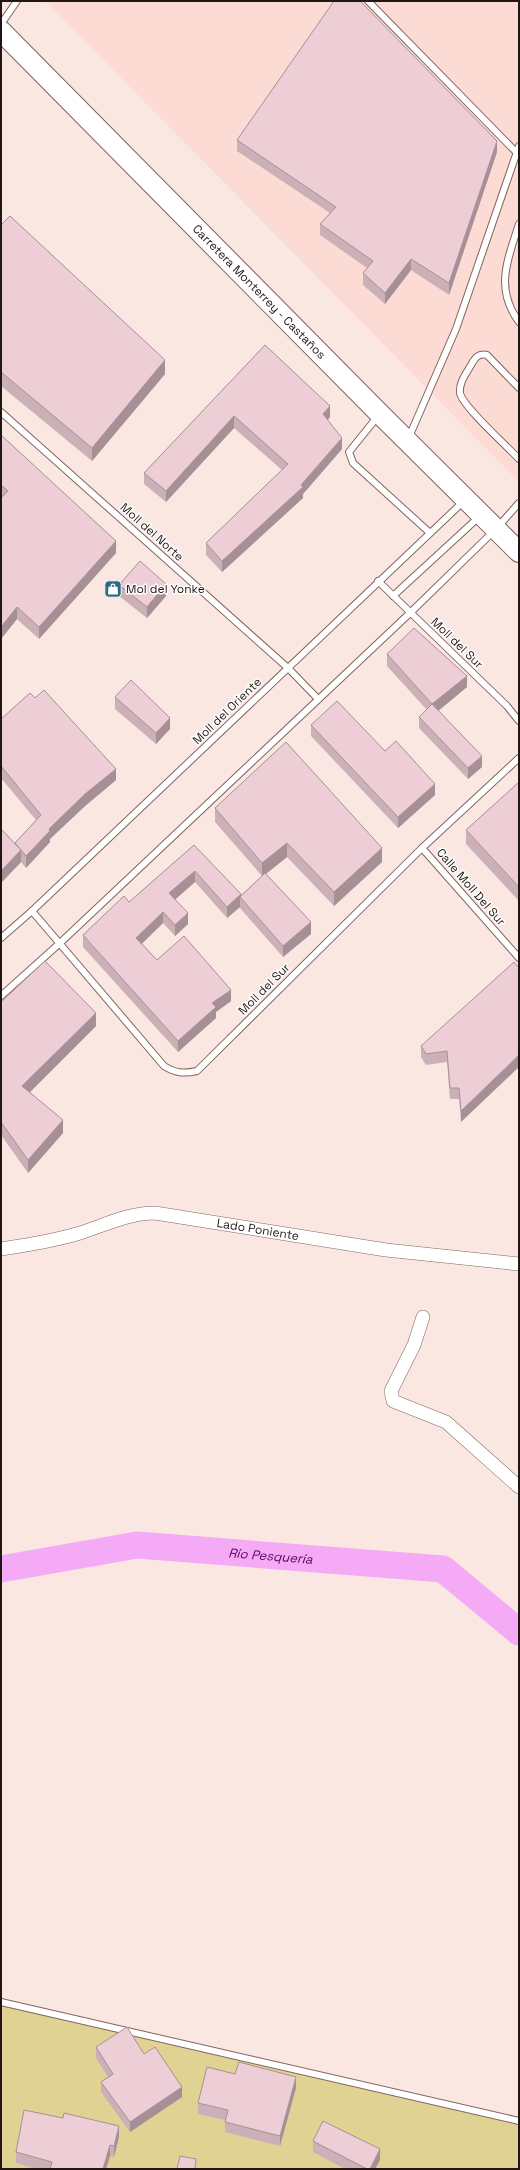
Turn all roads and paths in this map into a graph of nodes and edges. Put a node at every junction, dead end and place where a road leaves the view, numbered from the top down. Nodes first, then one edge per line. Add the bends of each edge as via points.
1 (17, 1) edge
2 (368, 1) edge
3 (1, 24) edge
4 (1, 31) edge
5 (519, 146) edge
6 (517, 153) junction
7 (519, 224) edge
8 (519, 322) edge
9 (519, 388) edge
10 (1, 412) edge
11 (380, 414) junction
12 (407, 441) junction
13 (519, 459) edge
14 (466, 499) junction
15 (519, 503) edge
16 (482, 514) junction
17 (496, 529) junction
18 (430, 533) junction
19 (519, 552) edge
20 (378, 581) junction
21 (392, 596) junction
22 (410, 613) junction
23 (288, 668) junction
24 (318, 699) junction
25 (519, 721) edge
26 (519, 758) edge
27 (422, 848) junction
28 (32, 911) junction
29 (1, 938) edge
30 (60, 943) junction
31 (519, 958) edge
32 (1, 996) edge
33 (1, 1249) edge
34 (519, 1264) edge
35 (423, 1317) dead end
36 (519, 1487) edge
37 (1, 2002) edge
38 (519, 2121) edge

1 - 3 lane
2 - 6 lane
4 - 11 main road, Carretera Monterrey - Castaños
5 - 6 lane
6 - 12 lane via 456,329
7 - 8 lane via 504,272 504,286 507,300
9 - 13 lane via 487,355 483,354 475,357 461,381 460,388 463,402
10 - 23 lane, Moll del Norte
11 - 12 main road, Carretera Monterrey - Castaños
11 - 18 lane via 349,452 353,463
12 - 14 main road, Carretera Monterrey - Castaños
14 - 16 main road, Carretera Monterrey - Castaños
14 - 18 lane, Moll del Oriente
15 - 17 lane
16 - 17 main road, Carretera Monterrey - Castaños
16 - 21 lane
17 - 19 main road, Carretera Monterrey - Castaños
17 - 22 lane
18 - 20 lane, Moll del Oriente
20 - 21 lane, Moll del Sur
20 - 23 lane, Moll del Oriente
21 - 22 lane, Moll del Sur
22 - 24 lane
22 - 25 lane, Moll del Sur via 507,706
23 - 24 lane, Moll del Norte
23 - 28 lane, Moll del Oriente
24 - 30 lane
26 - 27 lane, Moll del Sur
27 - 30 lane, Moll del Sur via 197,1071 173,1072 164,1066
27 - 31 lane, Calle Moll Del Sur
28 - 29 lane, Moll del Oriente
28 - 30 lane, Moll del Sur
30 - 32 lane
33 - 34 street, Lado Poniente via 32,1245 143,1213 155,1212 386,1250
35 - 36 street via 414,1346 391,1391 393,1401 446,1422
37 - 38 lane

